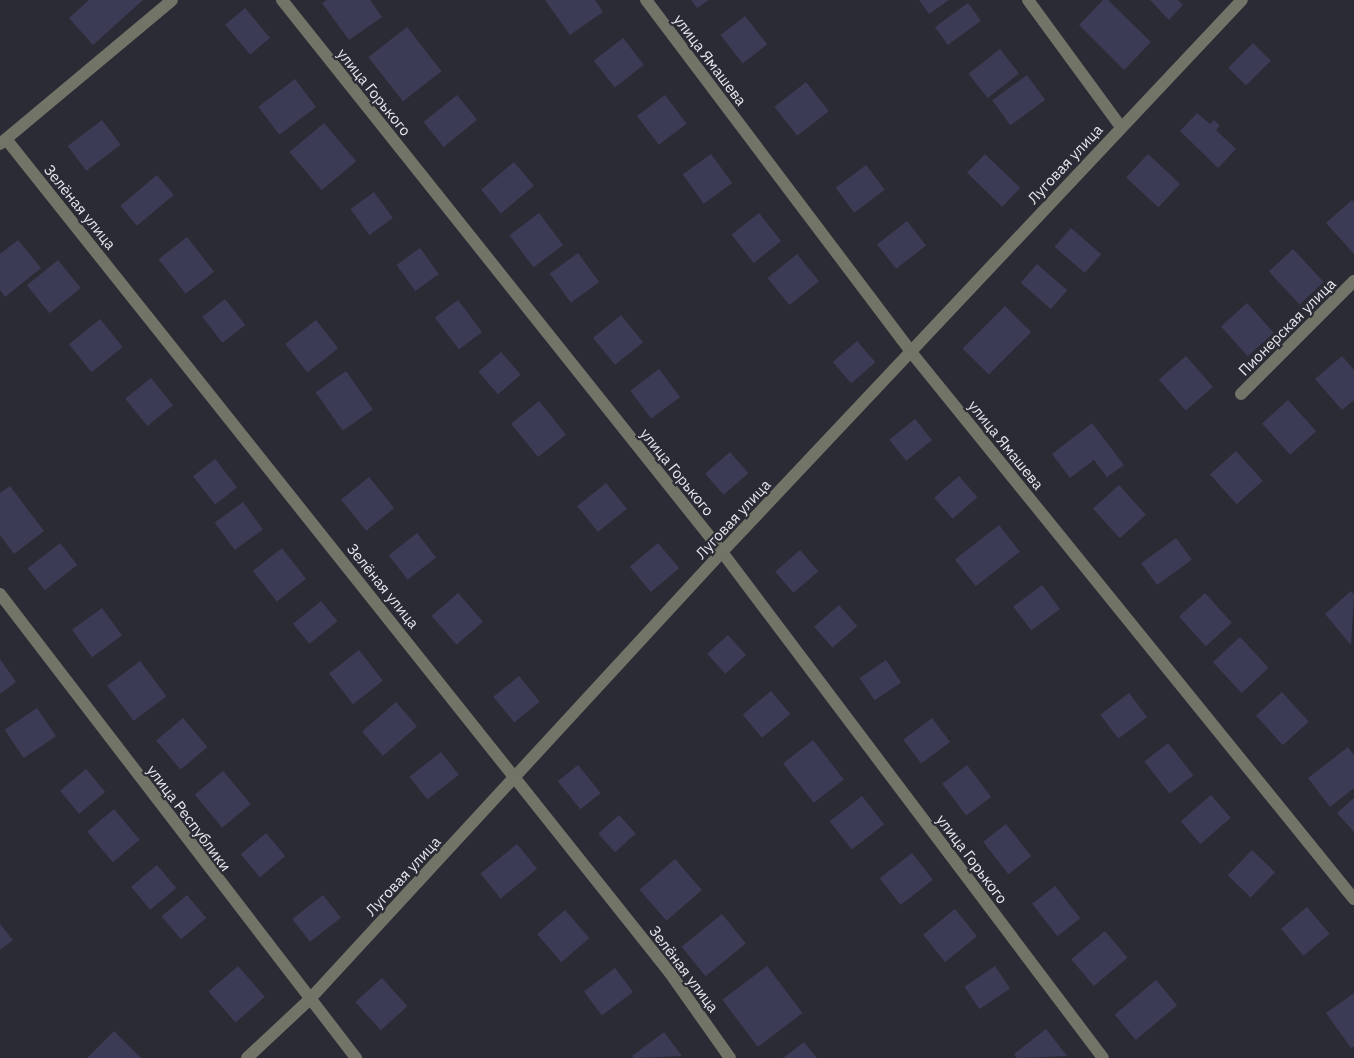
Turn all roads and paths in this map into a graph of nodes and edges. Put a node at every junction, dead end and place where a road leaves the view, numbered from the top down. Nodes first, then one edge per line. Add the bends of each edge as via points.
1 (172, 0) edge
2 (282, 0) edge
3 (646, 0) edge
4 (1028, 0) edge
5 (1242, 0) edge
6 (1121, 127) junction
7 (3, 141) edge
8 (1354, 281) edge
9 (911, 352) junction
10 (1241, 394) dead end
11 (722, 552) junction
12 (0, 594) edge
13 (515, 776) junction
14 (1354, 899) edge
15 (309, 1000) junction
16 (247, 1058) edge
17 (356, 1058) edge
18 (730, 1058) edge
19 (1103, 1058) edge

1 - 7 street
2 - 11 street, улица Горького
3 - 9 street, улица Ямашева
4 - 6 street
5 - 6 street, Луговая улица
6 - 9 street, Луговая улица
7 - 13 street, Зелёная улица
8 - 10 street, Пионерская улица
9 - 11 street, Луговая улица
9 - 14 street, улица Ямашева
11 - 13 street, Луговая улица
11 - 19 street, улица Горького
12 - 15 street, улица Республики
13 - 15 street, Луговая улица
13 - 18 street, Зелёная улица via 670,973
15 - 16 street, Луговая улица
15 - 17 street, улица Республики

